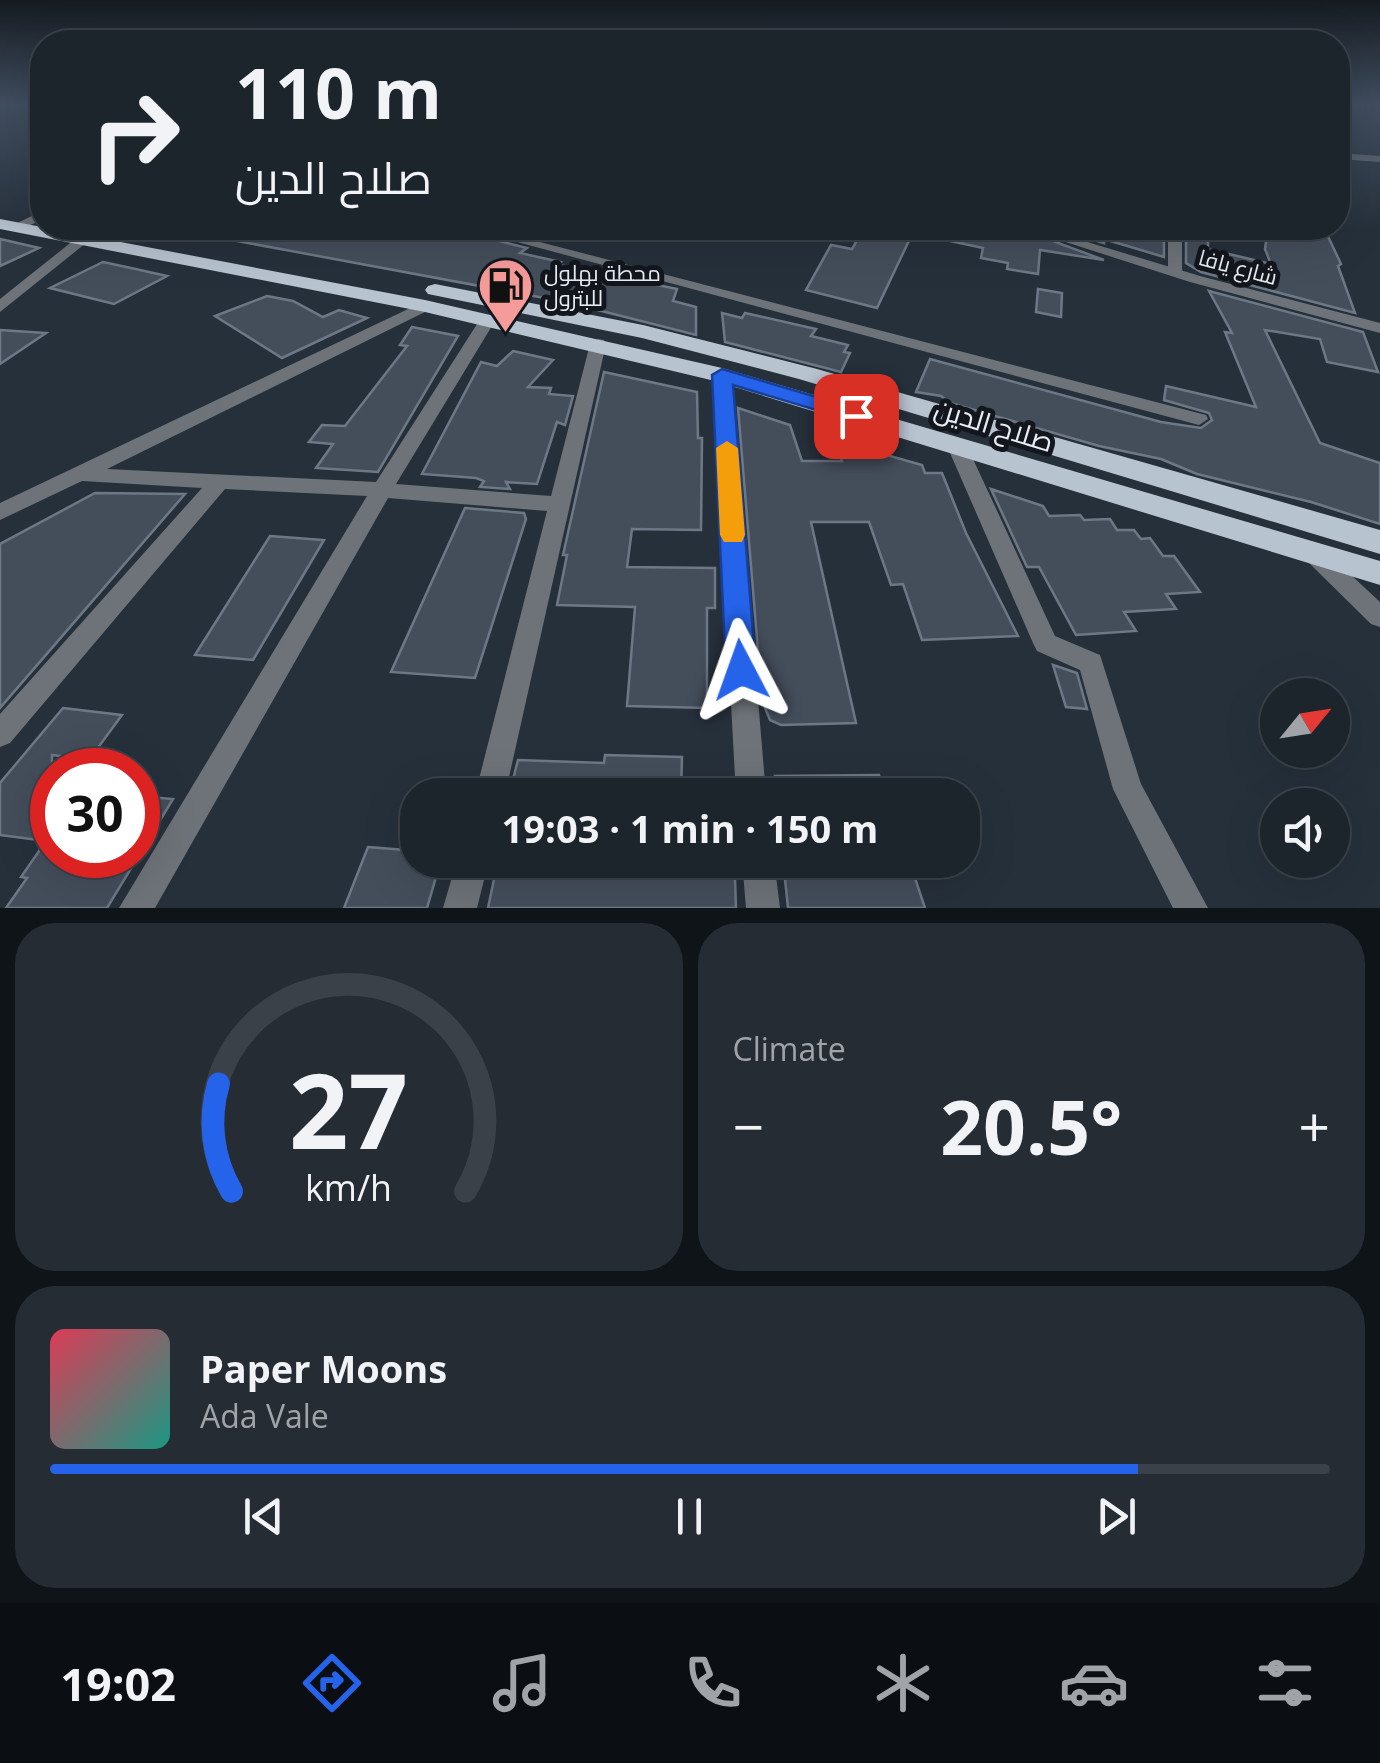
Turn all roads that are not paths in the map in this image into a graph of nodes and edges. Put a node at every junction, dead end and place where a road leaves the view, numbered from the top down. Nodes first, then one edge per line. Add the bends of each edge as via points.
1 (1350, 157) edge
2 (1380, 159) edge
3 (30, 216) edge
4 (5, 219) edge
5 (30, 225) edge
6 (83, 240) edge
7 (89, 240) edge
8 (170, 240) edge
9 (544, 240) edge
10 (1068, 240) edge
11 (1174, 240) edge
12 (1175, 273) junction
13 (0, 306) edge
14 (425, 306) junction
15 (486, 321) junction
16 (1380, 328) edge
17 (598, 344) junction
18 (722, 375) junction
19 (1198, 418) dead end
20 (957, 446) junction
21 (80, 474) junction
22 (217, 484) junction
23 (382, 490) junction
24 (558, 504) junction
25 (0, 512) edge
26 (1380, 542) edge
27 (1314, 553) junction
28 (1380, 573) edge
29 (1380, 617) edge
30 (0, 734) edge
31 (494, 778) edge
32 (750, 778) edge
33 (468, 878) edge
34 (760, 878) edge
35 (136, 908) edge
36 (460, 908) edge
37 (763, 908) edge
38 (1192, 908) edge

1 - 2 street
3 - 4 highway, صلاح الدين
4 - 5 highway, صلاح الدين
6 - 13 street
7 - 14 highway, صلاح الدين
8 - 26 highway, صلاح الدين via 643,332
9 - 19 street
10 - 12 street, شارع يافا
11 - 12 street
12 - 16 street, شارع يافا
14 - 15 highway, صلاح الدين
14 - 21 street
15 - 17 highway, صلاح الدين
15 - 23 street
17 - 18 highway, صلاح الدين
17 - 24 street
18 - 20 highway, صلاح الدين
18 - 32 street
20 - 27 highway, صلاح الدين
20 - 38 street via 1046,643 1092,664 1128,789
21 - 22 street
21 - 25 street
22 - 23 street
22 - 30 street
23 - 24 street
23 - 35 street
24 - 31 street
27 - 28 highway, صلاح الدين
27 - 29 street
33 - 36 street
34 - 37 street

